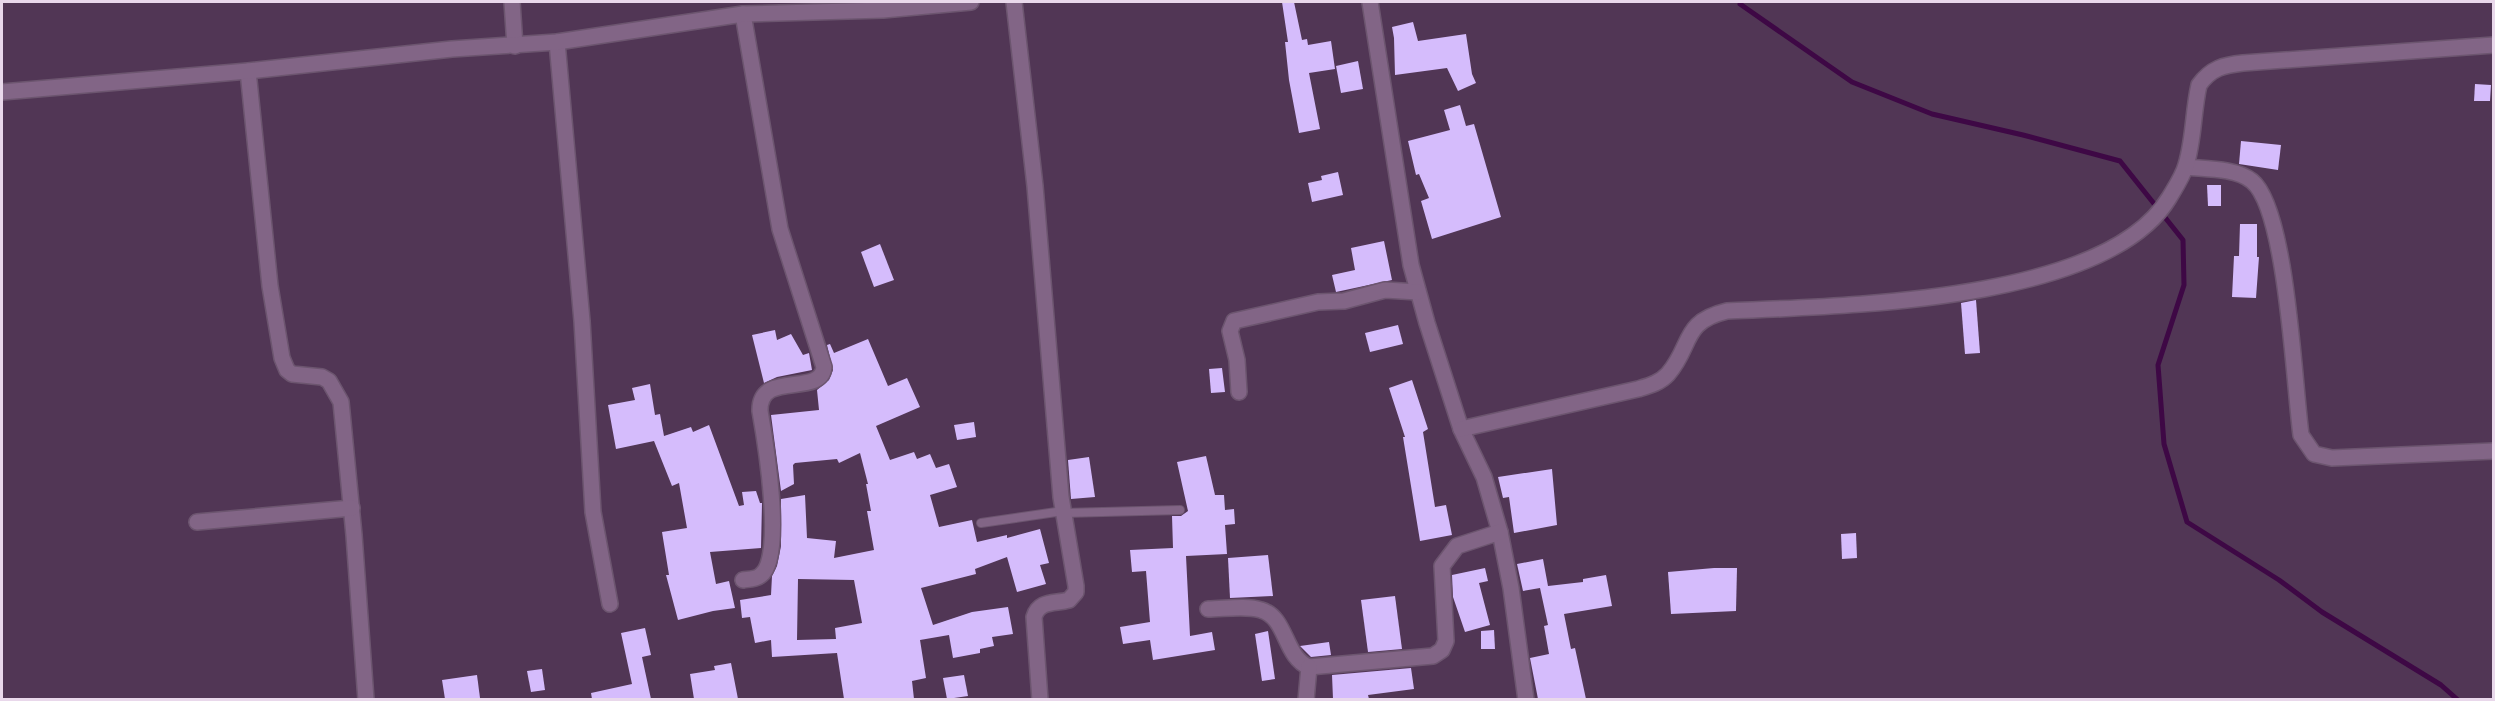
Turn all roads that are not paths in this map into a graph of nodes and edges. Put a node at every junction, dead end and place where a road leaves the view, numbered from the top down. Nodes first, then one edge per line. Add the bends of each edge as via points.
1 (512, 2) edge
2 (971, 2) edge
3 (1014, 2) edge
4 (1370, 2) edge
5 (743, 14) junction
6 (556, 42) junction
7 (2493, 45) edge
8 (514, 46) junction
9 (248, 71) junction
10 (2, 92) edge
11 (2186, 167) junction
12 (1418, 292) junction
13 (1239, 392) dead end
14 (1461, 429) junction
15 (2493, 451) edge
16 (352, 508) junction
17 (1180, 510) dead end
18 (1064, 512) junction
19 (198, 522) dead end
20 (981, 523) dead end
21 (1500, 532) junction
22 (743, 580) dead end
23 (610, 604) dead end
24 (1208, 609) dead end
25 (1309, 667) junction
26 (366, 699) edge
27 (1040, 699) edge
28 (1306, 699) edge
29 (1526, 699) edge

1 - 8 street
2 - 5 street via 883,10
3 - 18 street
4 - 12 street
5 - 6 street
5 - 22 street via 780,229 824,367 817,379 773,388 760,399 770,472 771,532 765,571
6 - 8 street
6 - 23 street via 582,321 593,512
7 - 11 street via 2243,63 2214,69 2199,85
8 - 9 street
9 - 10 street
9 - 16 street via 270,286 282,358 292,374 322,377 336,390
11 - 14 street via 2168,200 2151,220 2130,237 2063,268 1956,294 1713,314 1693,328 1667,376 1655,383
11 - 15 street via 2240,174 2252,180 2268,203 2278,238 2301,435 2314,454 2332,458
12 - 13 street via 1385,290 1234,321 1230,331
12 - 14 street
14 - 21 street via 1484,477
16 - 19 street
16 - 26 street
17 - 18 lane
18 - 20 lane
18 - 27 street via 1076,592 1069,600 1039,607 1034,617
21 - 25 street via 1457,546 1442,566 1446,642 1438,654
21 - 29 street
24 - 25 street via 1263,610 1277,623 1298,661
25 - 28 street

